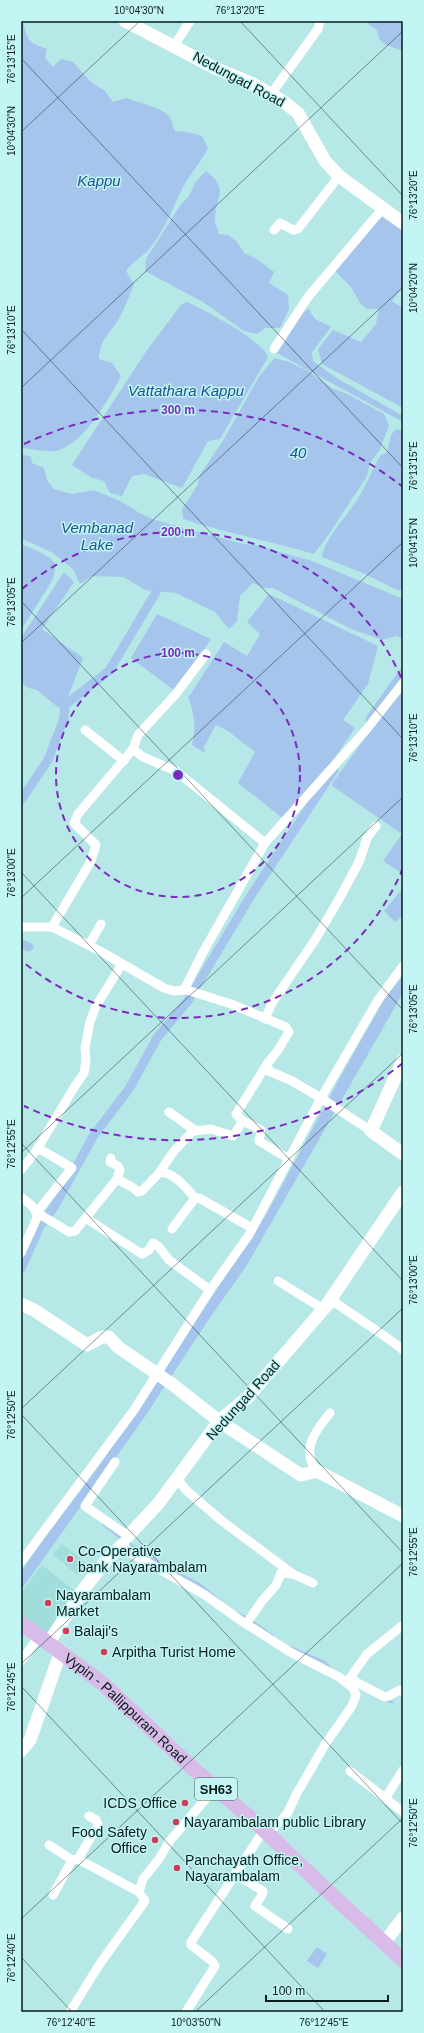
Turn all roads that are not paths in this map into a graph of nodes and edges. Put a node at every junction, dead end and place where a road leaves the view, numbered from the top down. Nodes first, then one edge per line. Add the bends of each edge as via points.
1 (125, 21) edge
2 (190, 21) edge
3 (320, 21) edge
4 (174, 46) junction
5 (270, 94) junction
6 (339, 176) junction
7 (383, 208) junction
8 (403, 223) edge
9 (274, 230) dead end
10 (274, 350) dead end
11 (206, 654) dead end
12 (403, 683) edge
13 (84, 730) dead end
14 (133, 749) junction
15 (124, 761) junction
16 (376, 826) dead end
17 (265, 843) junction
18 (101, 924) dead end
19 (21, 927) edge
20 (52, 927) junction
21 (89, 945) junction
22 (122, 964) junction
23 (403, 966) edge
24 (189, 991) junction
25 (265, 1018) junction
26 (403, 1060) edge
27 (267, 1064) junction
28 (321, 1098) junction
29 (169, 1112) dead end
30 (242, 1121) junction
31 (196, 1131) junction
32 (371, 1131) junction
33 (38, 1148) junction
34 (403, 1154) edge
35 (111, 1158) dead end
36 (289, 1159) junction
37 (21, 1170) edge
38 (159, 1173) junction
39 (117, 1179) junction
40 (403, 1192) edge
41 (21, 1197) edge
42 (195, 1198) junction
43 (41, 1216) junction
44 (87, 1219) junction
45 (252, 1228) junction
46 (172, 1229) dead end
47 (21, 1253) edge
48 (278, 1281) dead end
49 (210, 1290) junction
50 (21, 1304) edge
51 (326, 1306) junction
52 (403, 1350) edge
53 (157, 1374) junction
54 (330, 1412) dead end
55 (219, 1421) junction
56 (115, 1462) dead end
57 (317, 1471) junction
58 (177, 1479) junction
59 (403, 1516) edge
60 (124, 1542) junction
61 (21, 1562) edge
62 (293, 1574) junction
63 (313, 1583) dead end
64 (249, 1621) junction
65 (22, 1624) edge
66 (402, 1627) edge
67 (43, 1642) junction
68 (61, 1651) junction
69 (21, 1661) edge
70 (349, 1680) junction
71 (403, 1692) edge
72 (21, 1751) edge
73 (403, 1770) edge
74 (350, 1771) dead end
75 (215, 1788) junction
76 (386, 1797) junction
77 (403, 1812) edge
78 (89, 1816) dead end
79 (266, 1832) junction
80 (50, 1845) dead end
81 (75, 1859) junction
82 (236, 1872) junction
83 (139, 1892) junction
84 (53, 1895) dead end
85 (403, 1918) edge
86 (288, 1929) dead end
87 (384, 1942) junction
88 (403, 1960) edge
89 (70, 2012) edge
90 (186, 2012) edge

1 - 4 street, Nedungad Road
2 - 4 street
3 - 5 street via 318,29
4 - 5 street, Nedungad Road
5 - 6 street, Nedungad Road via 298,113 325,161
6 - 7 street, Nedungad Road
6 - 9 street via 298,230 293,230 280,222
7 - 8 street, Nedungad Road
7 - 10 street via 308,297
11 - 14 street via 175,695 138,736
12 - 17 street via 366,730
13 - 15 street
14 - 15 street
14 - 17 street via 143,757 176,771
15 - 20 street via 82,809 74,823 96,844 91,861
16 - 25 street via 367,838 359,862 336,905 272,1003
17 - 24 street via 202,954
18 - 21 street
19 - 20 street
20 - 21 street
21 - 22 street
22 - 24 street via 164,988
22 - 33 street via 96,1006 90,1022 84,1073
23 - 28 street via 378,1000
24 - 25 street
25 - 27 street via 286,1027 289,1032
26 - 32 street
27 - 28 street via 269,1071
27 - 30 street via 236,1114
28 - 32 street
28 - 36 street
29 - 31 street
30 - 31 street via 233,1136 211,1128
30 - 36 street via 262,1130 259,1141
31 - 38 street via 174,1150
32 - 34 street
33 - 37 street
33 - 43 street via 72,1168
35 - 39 street via 110,1162 120,1170
36 - 45 street
38 - 39 street via 138,1192
38 - 42 street via 165,1172 182,1184
39 - 44 street via 87,1215
40 - 51 street, Nedungad Road
41 - 43 street via 30,1202
42 - 45 street
42 - 46 street
43 - 44 street via 69,1232 75,1231
43 - 47 street
44 - 49 street via 142,1254 149,1250 152,1244 156,1245 169,1260
45 - 49 street
48 - 51 street via 320,1306
49 - 53 street
50 - 53 street via 87,1345 102,1337 109,1337 118,1347
51 - 52 street via 336,1303 380,1331
51 - 55 street, Nedungad Road via 248,1398
53 - 55 street
53 - 61 street via 134,1410
54 - 57 street via 309,1444 310,1463
55 - 57 street via 301,1475
55 - 58 street, Nedungad Road
56 - 60 street via 85,1506
57 - 59 street
58 - 60 street, Nedungad Road
58 - 62 street via 222,1521
60 - 64 street
60 - 67 street, Nedungad Road via 104,1562
62 - 63 street
62 - 64 street via 281,1573 276,1585
64 - 70 street via 290,1652
65 - 67 main road, Vypin - Pallippuram Road / SH63
66 - 70 street via 367,1654
67 - 68 main road, Vypin - Pallippuram Road / SH63
67 - 69 street
68 - 72 street via 30,1740
68 - 75 main road, Vypin - Pallippuram Road / SH63 via 102,1683
70 - 71 street via 385,1697 396,1691
70 - 79 street via 356,1695 352,1706 326,1743 287,1814
73 - 76 street
74 - 76 street
75 - 79 main road, Vypin - Pallippuram Road / SH63
75 - 83 street via 169,1842 159,1860 143,1879
76 - 77 street
78 - 81 street via 98,1824
79 - 82 street
79 - 87 main road, Vypin - Pallippuram Road / SH63
80 - 81 street
81 - 83 street
81 - 84 street
82 - 86 street via 241,1878 263,1891 254,1906
82 - 90 street via 191,1942 191,1945 215,1966
83 - 89 street via 146,1901 99,1965
85 - 87 street
87 - 88 main road, Vypin - Pallippuram Road / SH63

